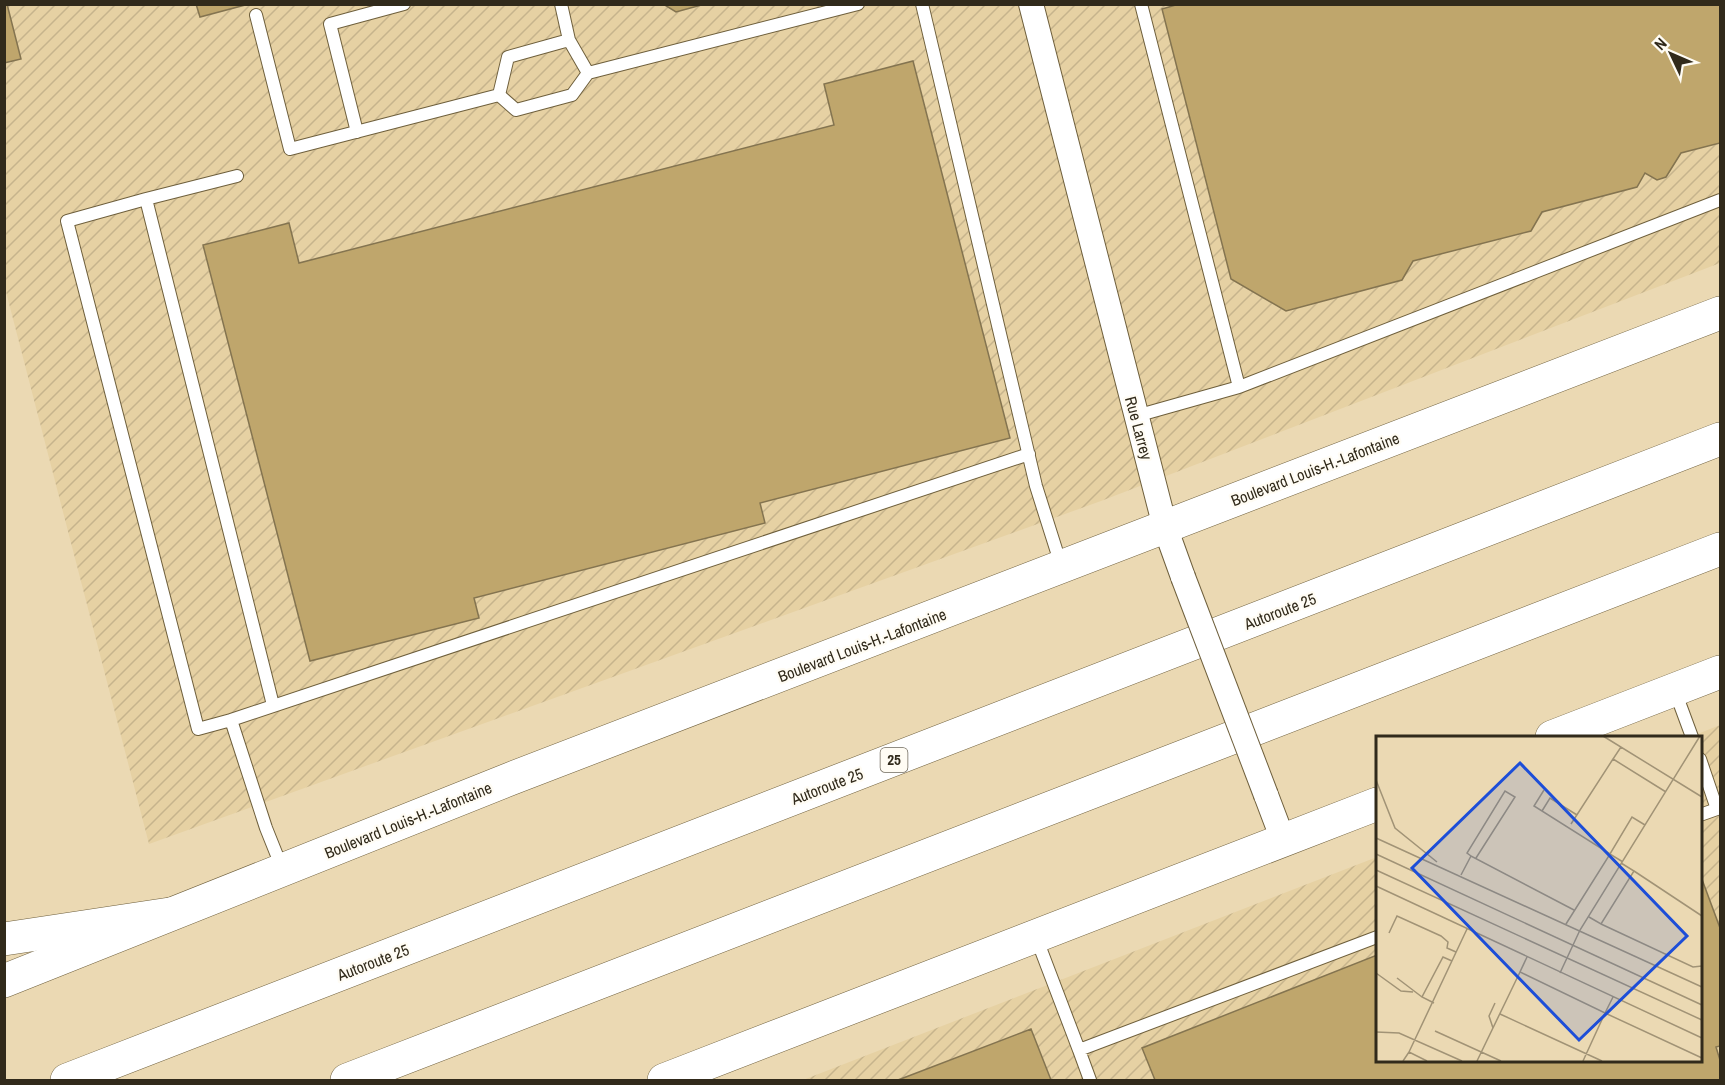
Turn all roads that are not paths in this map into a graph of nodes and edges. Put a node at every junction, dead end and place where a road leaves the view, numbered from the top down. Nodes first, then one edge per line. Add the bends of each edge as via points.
1 (404, 4) edge
2 (561, 4) edge
3 (858, 4) edge
4 (922, 4) edge
5 (1031, 4) edge
6 (1141, 4) edge
7 (256, 15) dead end
8 (569, 40) junction
9 (588, 73) junction
10 (499, 95) junction
11 (357, 132) junction
12 (237, 176) dead end
13 (146, 200) junction
14 (1720, 200) edge
15 (1720, 313) edge
16 (1239, 387) junction
17 (1136, 416) junction
18 (1720, 439) edge
19 (1029, 454) junction
20 (1165, 527) junction
21 (1720, 549) edge
22 (1062, 568) junction
23 (1720, 672) edge
24 (1675, 690) junction
25 (273, 705) junction
26 (231, 720) junction
27 (1555, 736) edge
28 (1692, 736) edge
29 (1701, 762) edge
30 (1376, 804) edge
31 (1719, 811) edge
32 (1701, 815) edge
33 (1283, 840) junction
34 (283, 869) junction
35 (170, 914) junction
36 (1036, 937) junction
37 (1376, 937) edge
38 (4, 939) edge
39 (4, 981) edge
40 (1079, 1050) junction
41 (67, 1080) edge
42 (347, 1080) edge
43 (664, 1080) edge
44 (1090, 1080) edge

1 - 11 lane via 330,24
2 - 8 lane
3 - 9 lane
4 - 19 lane
5 - 17 street, Rue Larrey
6 - 16 lane
7 - 11 lane via 290,149
8 - 9 lane
8 - 10 lane via 508,57
9 - 10 lane via 572,95 516,110
10 - 11 lane
12 - 13 lane
13 - 25 lane
13 - 26 lane via 67,221 198,729
14 - 16 lane
15 - 20 main road, Boulevard Louis-H.-Lafontaine
16 - 17 lane
17 - 20 street, Rue Larrey
18 - 41 main road, Autoroute 25 / 25
19 - 22 lane
19 - 25 lane
20 - 22 main road, Boulevard Louis-H.-Lafontaine
20 - 33 street, Rue Larrey, bridge
21 - 42 main road
22 - 34 main road, Boulevard Louis-H.-Lafontaine
23 - 24 main road
24 - 27 main road
24 - 28 lane
25 - 26 lane
26 - 34 lane
29 - 31 lane
30 - 33 main road
31 - 32 lane
33 - 36 main road
34 - 35 main road, Boulevard Louis-H.-Lafontaine
35 - 38 main road
35 - 39 main road, Boulevard Louis-H.-Lafontaine
36 - 40 lane
36 - 43 main road
37 - 40 lane
40 - 44 lane

